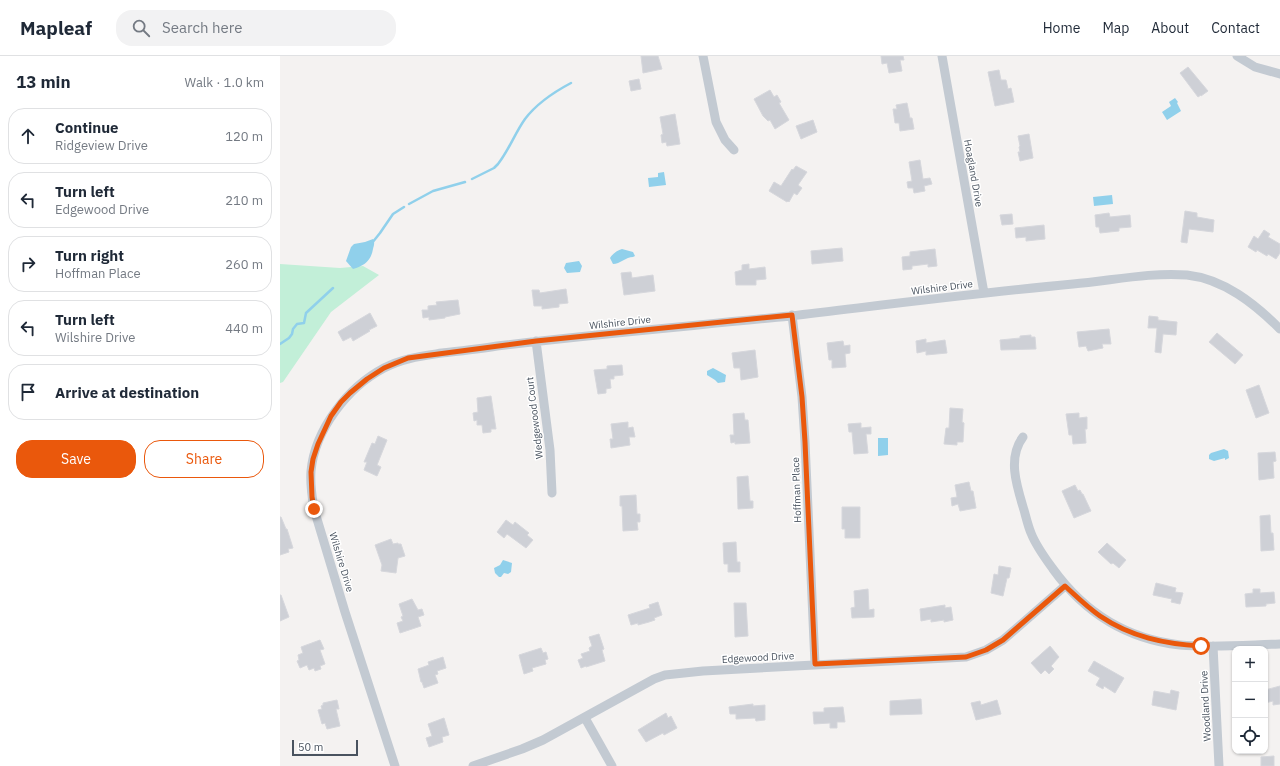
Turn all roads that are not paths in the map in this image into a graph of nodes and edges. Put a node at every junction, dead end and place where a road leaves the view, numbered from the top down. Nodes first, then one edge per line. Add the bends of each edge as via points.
1 (703, 56) edge
2 (942, 56) edge
3 (1237, 56) edge
4 (1280, 74) edge
5 (734, 150) dead end
6 (984, 293) junction
7 (792, 315) junction
8 (1280, 329) edge
9 (536, 341) junction
10 (1023, 437) dead end
11 (552, 493) dead end
12 (1065, 586) junction
13 (1280, 644) edge
14 (1213, 646) junction
15 (815, 664) junction
16 (585, 718) junction
17 (395, 766) edge
18 (473, 766) edge
19 (612, 766) edge
20 (1219, 766) edge

1 - 5 street via 716,122 725,140
2 - 6 street, Hoagland Drive
3 - 4 street via 1255,67
6 - 7 street, Wilshire Drive
6 - 8 street, Wilshire Drive via 1127,277 1188,276 1202,278 1230,289 1265,313
7 - 9 street, Wilshire Drive
7 - 15 street, Hoffman Place via 805,442
9 - 11 street, Wedgewood Court via 550,450
9 - 17 street, Wilshire Drive via 408,358 384,368 341,402 331,416 318,444 311,472 314,509
10 - 12 street via 1015,451 1014,459 1017,487 1031,533 1043,556
12 - 14 street via 1099,616 1121,629 1164,642
12 - 15 street, Edgewood Drive via 1003,640 973,655
13 - 14 street
14 - 20 street, Woodland Drive
15 - 16 street, Edgewood Drive via 665,675
16 - 18 street, Edgewood Drive via 522,749
16 - 19 street

